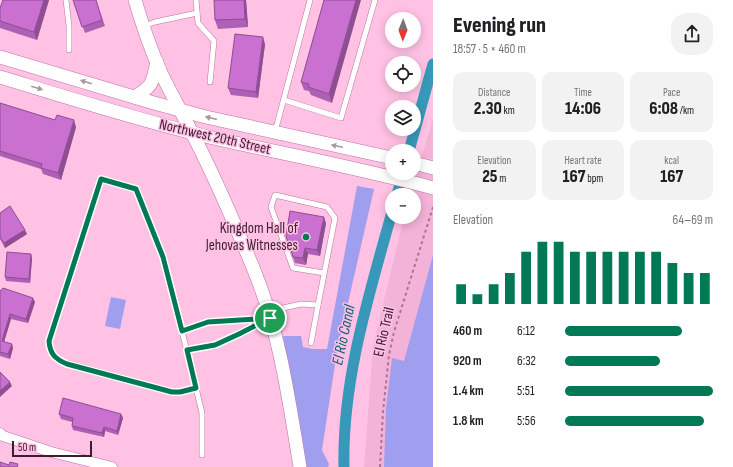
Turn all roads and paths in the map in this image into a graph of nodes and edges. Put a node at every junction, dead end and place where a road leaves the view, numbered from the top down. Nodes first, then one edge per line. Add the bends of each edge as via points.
1 (66, 0) edge
2 (135, 0) edge
3 (196, 0) edge
4 (310, 0) edge
5 (375, 0) edge
6 (197, 12) junction
7 (143, 27) junction
8 (69, 50) dead end
9 (0, 57) edge
10 (157, 62) junction
11 (0, 77) edge
12 (210, 82) dead end
13 (134, 97) junction
14 (284, 100) junction
15 (180, 110) junction
16 (275, 132) junction
17 (192, 133) junction
18 (358, 150) junction
19 (385, 156) edge
20 (354, 169) junction
21 (433, 188) edge
22 (433, 207) edge
23 (324, 273) junction
24 (318, 305) junction
25 (269, 315) junction
26 (182, 331) junction
27 (311, 343) dead end
28 (187, 350) junction
29 (196, 388) junction
30 (0, 433) edge
31 (202, 454) dead end
32 (112, 467) edge
33 (300, 467) edge
34 (380, 467) edge

1 - 8 lane
2 - 7 street
3 - 6 lane
4 - 14 lane
5 - 14 lane via 341,118
6 - 7 lane
6 - 12 lane via 198,23 214,41
7 - 10 street
13 -> 9 street, Northwest 20th Street
10 - 13 street via 149,88
10 - 15 street
11 -> 17 street, Northwest 20th Street
13 - 15 street, Northwest 20th Street
14 - 16 lane
16 -> 15 street, Northwest 20th Street
15 - 17 street
18 -> 16 street, Northwest 20th Street
17 - 20 street, Northwest 20th Street
17 - 25 street via 254,271
18 - 19 street, Northwest 20th Street
18 - 20 street
20 - 21 street, Northwest 20th Street
22 - 34 path, El Rio Trail via 389,355
23 - 23 lane via 335,218 327,207 275,195 270,207 292,268
23 - 24 lane
24 - 25 lane via 301,304
24 - 27 lane
25 - 26 lane via 208,322
25 - 28 lane via 239,334 215,345
25 - 33 street via 277,340
26 - 28 lane
26 - 29 lane via 163,257 136,189 101,179 49,341 50,350 54,357 67,364 172,392
28 - 29 lane
29 - 31 lane via 202,413
30 - 32 street via 51,452

